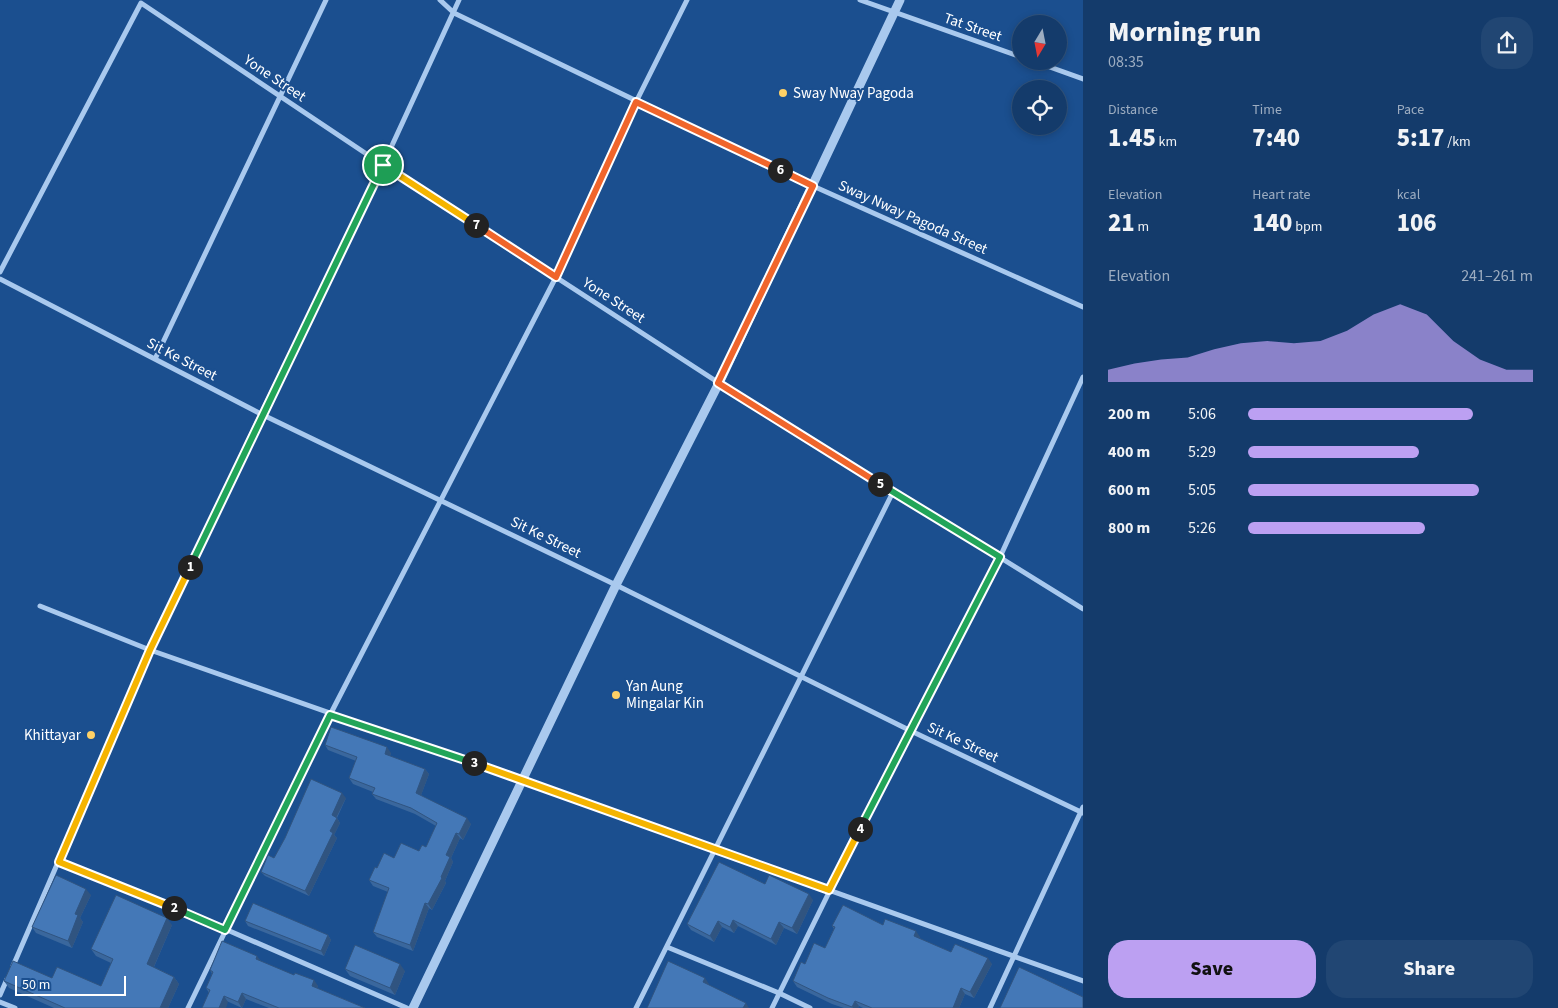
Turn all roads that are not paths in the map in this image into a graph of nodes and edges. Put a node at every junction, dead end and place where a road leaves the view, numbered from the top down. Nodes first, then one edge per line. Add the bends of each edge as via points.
1 (326, 0) edge
2 (440, 0) edge
3 (459, 0) edge
4 (687, 0) edge
5 (860, 0) edge
6 (900, 0) edge
7 (454, 13) junction
8 (895, 13) junction
9 (1012, 54) edge
10 (1058, 70) edge
11 (1083, 79) edge
12 (280, 96) junction
13 (636, 102) junction
14 (383, 165) junction
15 (813, 186) junction
16 (0, 272) edge
17 (556, 277) junction
18 (0, 279) edge
19 (1083, 307) edge
20 (154, 359) junction
21 (1083, 377) edge
22 (718, 383) junction
23 (261, 414) junction
24 (893, 492) junction
25 (442, 500) junction
26 (1000, 557) junction
27 (616, 585) junction
28 (40, 606) dead end
29 (1083, 609) edge
30 (150, 650) junction
31 (801, 677) junction
32 (330, 715) junction
33 (910, 730) junction
34 (521, 780) junction
35 (1082, 810) edge
36 (716, 850) junction
37 (59, 862) junction
38 (829, 890) junction
39 (225, 930) junction
40 (667, 947) junction
41 (1013, 956) junction
42 (12, 968) edge
43 (8, 977) edge
44 (1083, 981) edge
45 (779, 992) junction
46 (0, 995) edge
47 (0, 1002) edge
48 (15, 1008) edge
49 (188, 1008) edge
50 (406, 1008) edge
51 (413, 1008) edge
52 (636, 1008) edge
53 (772, 1008) edge
54 (810, 1008) edge
55 (990, 1008) edge

1 - 12 street
2 - 7 street, Sway Nway Pagoda Street
3 - 7 street
4 - 13 street
5 - 8 street, Tat Street
6 - 8 street
7 - 13 street, Sway Nway Pagoda Street
7 - 14 street
8 - 9 street, Tat Street
8 - 15 street
10 - 11 street
12 - 14 street, Yone Street
12 - 16 street, Yone Street via 141,3
12 - 20 street
13 - 15 street, Sway Nway Pagoda Street
13 - 17 street
14 - 17 street, Yone Street
14 - 23 street
15 - 19 street, Sway Nway Pagoda Street
15 - 22 street
17 - 22 street, Yone Street
17 - 25 street
18 - 20 street, Sit Ke Street
20 - 23 street, Sit Ke Street
21 - 26 street
22 - 24 street, Yone Street
22 - 27 street
23 - 25 street, Sit Ke Street
23 - 30 street
24 - 26 street, Yone Street
24 - 31 street
25 - 27 street, Sit Ke Street
25 - 32 street
26 - 29 street, Yone Street
26 - 33 street
27 - 31 street, Sit Ke Street
27 - 34 street
28 - 30 street
30 - 32 street
30 - 37 street
31 - 33 street, Sit Ke Street
31 - 36 street
32 - 34 street
32 - 39 street
33 - 35 street, Sit Ke Street
33 - 38 street
34 - 36 street
34 - 51 street
35 - 41 street
36 - 38 street
36 - 40 street
37 - 39 street
37 - 42 street
38 - 41 street
38 - 45 street
39 - 49 street
39 - 50 street
40 - 45 street
40 - 52 street
41 - 44 street
41 - 55 street
43 - 46 street
45 - 53 street
45 - 54 street
47 - 48 street

